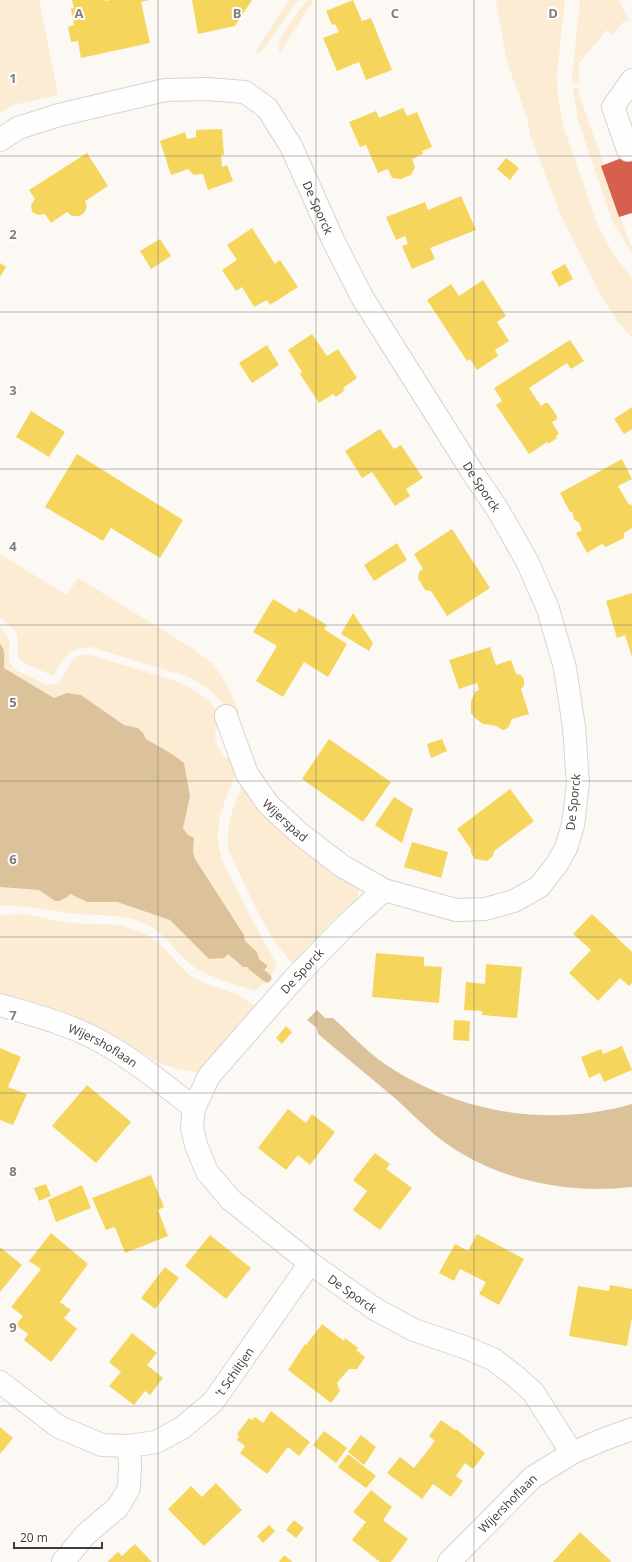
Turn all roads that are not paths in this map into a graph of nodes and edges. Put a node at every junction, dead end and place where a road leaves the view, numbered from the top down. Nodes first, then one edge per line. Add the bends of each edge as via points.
1 (632, 80) edge
2 (0, 140) edge
3 (628, 150) dead end
4 (226, 716) dead end
5 (384, 890) junction
6 (0, 1005) edge
7 (194, 1108) junction
8 (310, 1263) junction
9 (0, 1382) edge
10 (632, 1429) edge
11 (129, 1446) junction
12 (572, 1453) junction
13 (63, 1562) edge
14 (450, 1562) edge

1 - 3 street via 613,107
2 - 5 street, De Sporck via 18,128 59,115 165,90 207,89 245,92 267,108 291,146 362,297 498,510 527,561 548,609 565,668 574,727 578,783 573,825 566,848 539,887 514,901 485,909 456,910
4 - 5 street, Wijerspad via 247,774 268,804 299,833 342,866
5 - 7 street, De Sporck via 344,926 292,981 209,1076
6 - 7 street, Wijershoflaan via 70,1027 101,1042 153,1076
7 - 8 street, De Sporck via 192,1127 207,1172 231,1200
8 - 11 street, 't Schiltjen via 213,1402 182,1428 156,1442
8 - 12 street, De Sporck via 375,1309 414,1330 493,1359 533,1392
9 - 11 street, 't Schiltjen via 59,1427 102,1445
10 - 12 street
11 - 13 street via 129,1488 118,1507 85,1535
12 - 14 street, Wijershoflaan via 533,1477

